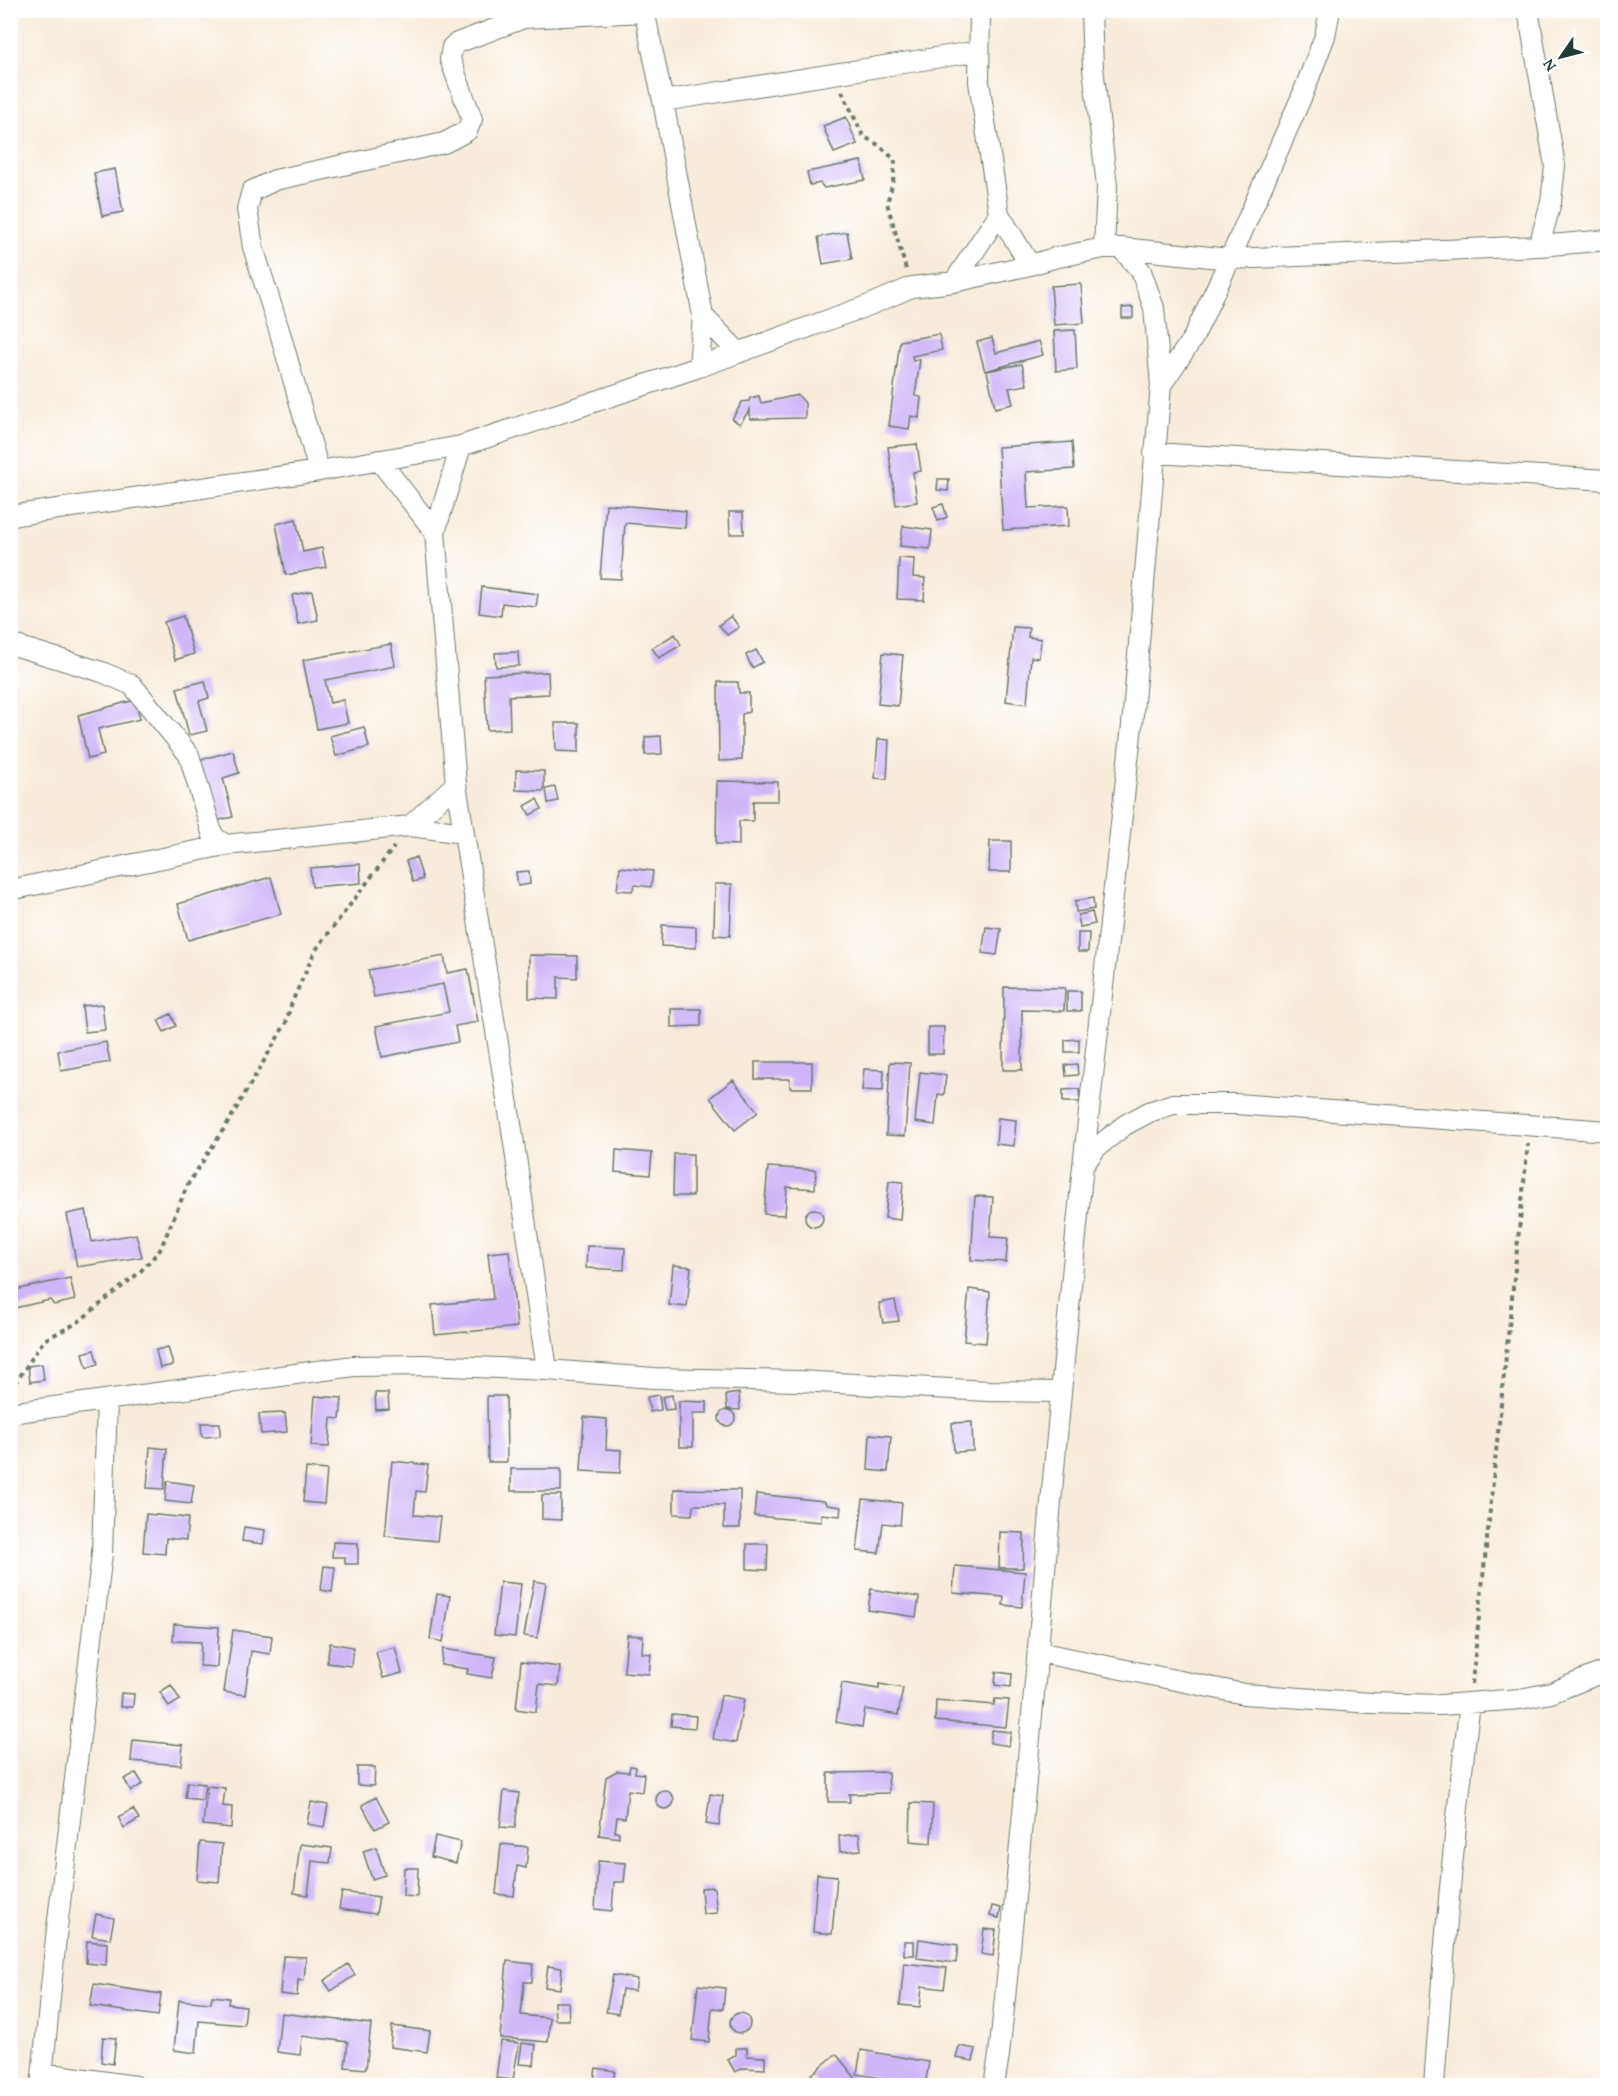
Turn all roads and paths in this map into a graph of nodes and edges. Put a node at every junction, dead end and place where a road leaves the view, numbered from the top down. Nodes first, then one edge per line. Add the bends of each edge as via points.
1 (980, 10) edge
2 (1091, 10) edge
3 (1330, 10) edge
4 (1527, 10) edge
5 (644, 11) edge
6 (979, 51) junction
7 (833, 73) junction
8 (663, 101) junction
9 (999, 214) junction
10 (1608, 240) edge
11 (1539, 246) junction
12 (1112, 248) junction
13 (1230, 259) junction
14 (1030, 265) junction
15 (954, 282) junction
16 (912, 287) junction
17 (703, 316) junction
18 (739, 353) junction
19 (699, 367) junction
20 (1161, 385) junction
21 (461, 446) junction
22 (1154, 453) junction
23 (380, 460) junction
24 (319, 471) junction
25 (1608, 480) edge
26 (10, 516) edge
27 (435, 532) junction
28 (10, 644) edge
29 (456, 784) junction
30 (410, 826) junction
31 (464, 833) junction
32 (225, 845) junction
33 (10, 890) edge
34 (1530, 1125) junction
35 (1608, 1131) edge
36 (1083, 1166) junction
37 (547, 1370) junction
38 (10, 1391) edge
39 (1059, 1392) junction
40 (107, 1400) junction
41 (10, 1413) edge
42 (1038, 1652) junction
43 (1608, 1670) edge
44 (1470, 1703) junction
45 (42, 2079) edge
46 (135, 2085) edge
47 (994, 2085) edge
48 (1434, 2085) edge

1 - 6 street
2 - 12 street via 1093,68
3 - 13 street via 1325,36 1302,96
4 - 11 street via 1555,166 1551,202
5 - 8 street
5 - 24 street via 524,18 457,43 450,59 472,118 467,131 444,143 275,180 252,191 247,209 253,247
6 - 7 street
6 - 9 street via 979,82
7 - 8 street
7 - 16 path via 863,136 895,160 887,203
8 - 17 street
9 - 14 street
9 - 15 street
10 - 11 street
11 - 13 street
12 - 13 street
12 - 14 street
12 - 20 street via 1141,271 1154,308
13 - 20 street via 1194,338
14 - 15 street
15 - 16 street
16 - 18 street
17 - 18 street
17 - 19 street
18 - 19 street
19 - 21 street
20 - 22 street
21 - 23 street
21 - 27 street
22 - 25 street
22 - 36 street via 1132,725
23 - 24 street
23 - 27 street
24 - 26 street
27 - 29 street
28 - 32 street via 132,685 189,755 213,836
29 - 30 street
29 - 31 street
30 - 31 street
30 - 32 street
30 - 38 path via 315,951 286,1023 188,1184 160,1250 140,1272 77,1323 44,1340
31 - 37 street
32 - 33 street
34 - 35 street
34 - 36 street via 1236,1104 1173,1104 1125,1125 1096,1148
34 - 44 path
36 - 39 street
37 - 39 street
37 - 40 street via 354,1366
39 - 42 street
40 - 41 street
40 - 45 street via 102,1554
42 - 44 street via 1244,1694 1371,1703
42 - 47 street via 1021,1849
43 - 44 street via 1551,1693
44 - 48 street via 1445,1933
45 - 46 street

